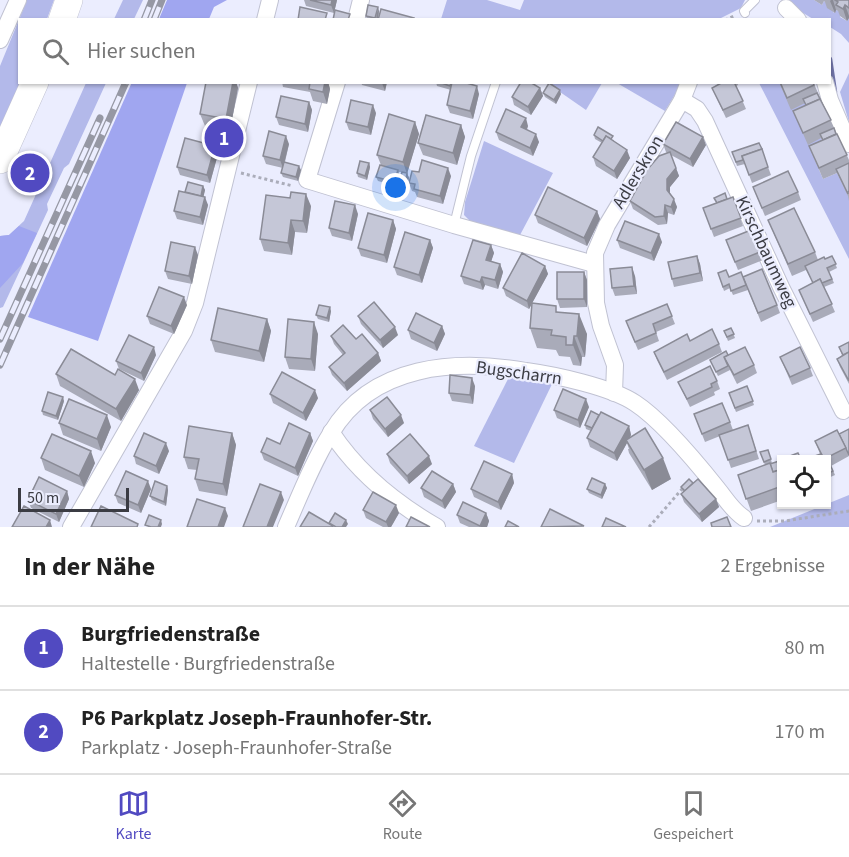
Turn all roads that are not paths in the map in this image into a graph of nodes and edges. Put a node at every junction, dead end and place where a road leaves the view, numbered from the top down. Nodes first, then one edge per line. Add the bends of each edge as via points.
1 (18, 0) edge
2 (69, 0) edge
3 (270, 0) edge
4 (362, 0) edge
5 (754, 0) edge
6 (745, 13) dead end
7 (63, 18) edge
8 (266, 18) edge
9 (357, 18) edge
10 (0, 40) edge
11 (34, 84) edge
12 (249, 84) edge
13 (336, 84) edge
14 (495, 84) edge
15 (688, 84) edge
16 (826, 84) edge
17 (682, 100) junction
18 (849, 144) edge
19 (0, 159) edge
20 (454, 225) junction
21 (594, 264) junction
22 (614, 393) junction
23 (843, 411) dead end
24 (331, 432) junction
25 (744, 518) road end
26 (71, 527) edge
27 (286, 527) edge
28 (436, 527) edge

1 - 10 street
2 - 7 main road
3 - 8 street
4 - 9 street
5 - 6 lane
11 - 19 main road
12 - 26 street via 195,303 184,331
13 - 20 street via 307,180
14 - 20 lane via 471,156
15 - 17 street, Adlerskron
16 - 18 street
17 - 21 street, Adlerskron via 607,225 596,248
17 - 23 street, Kirschbaumweg via 697,109 705,121
20 - 21 street
21 - 22 street, Adlerskron via 598,315 615,365
22 - 24 street, Bugscharrn via 534,372 495,366 444,366 392,379 365,395
22 - 25 street, Bugscharrn via 650,415
24 - 27 street, Bugscharrn
24 - 28 street via 369,478

